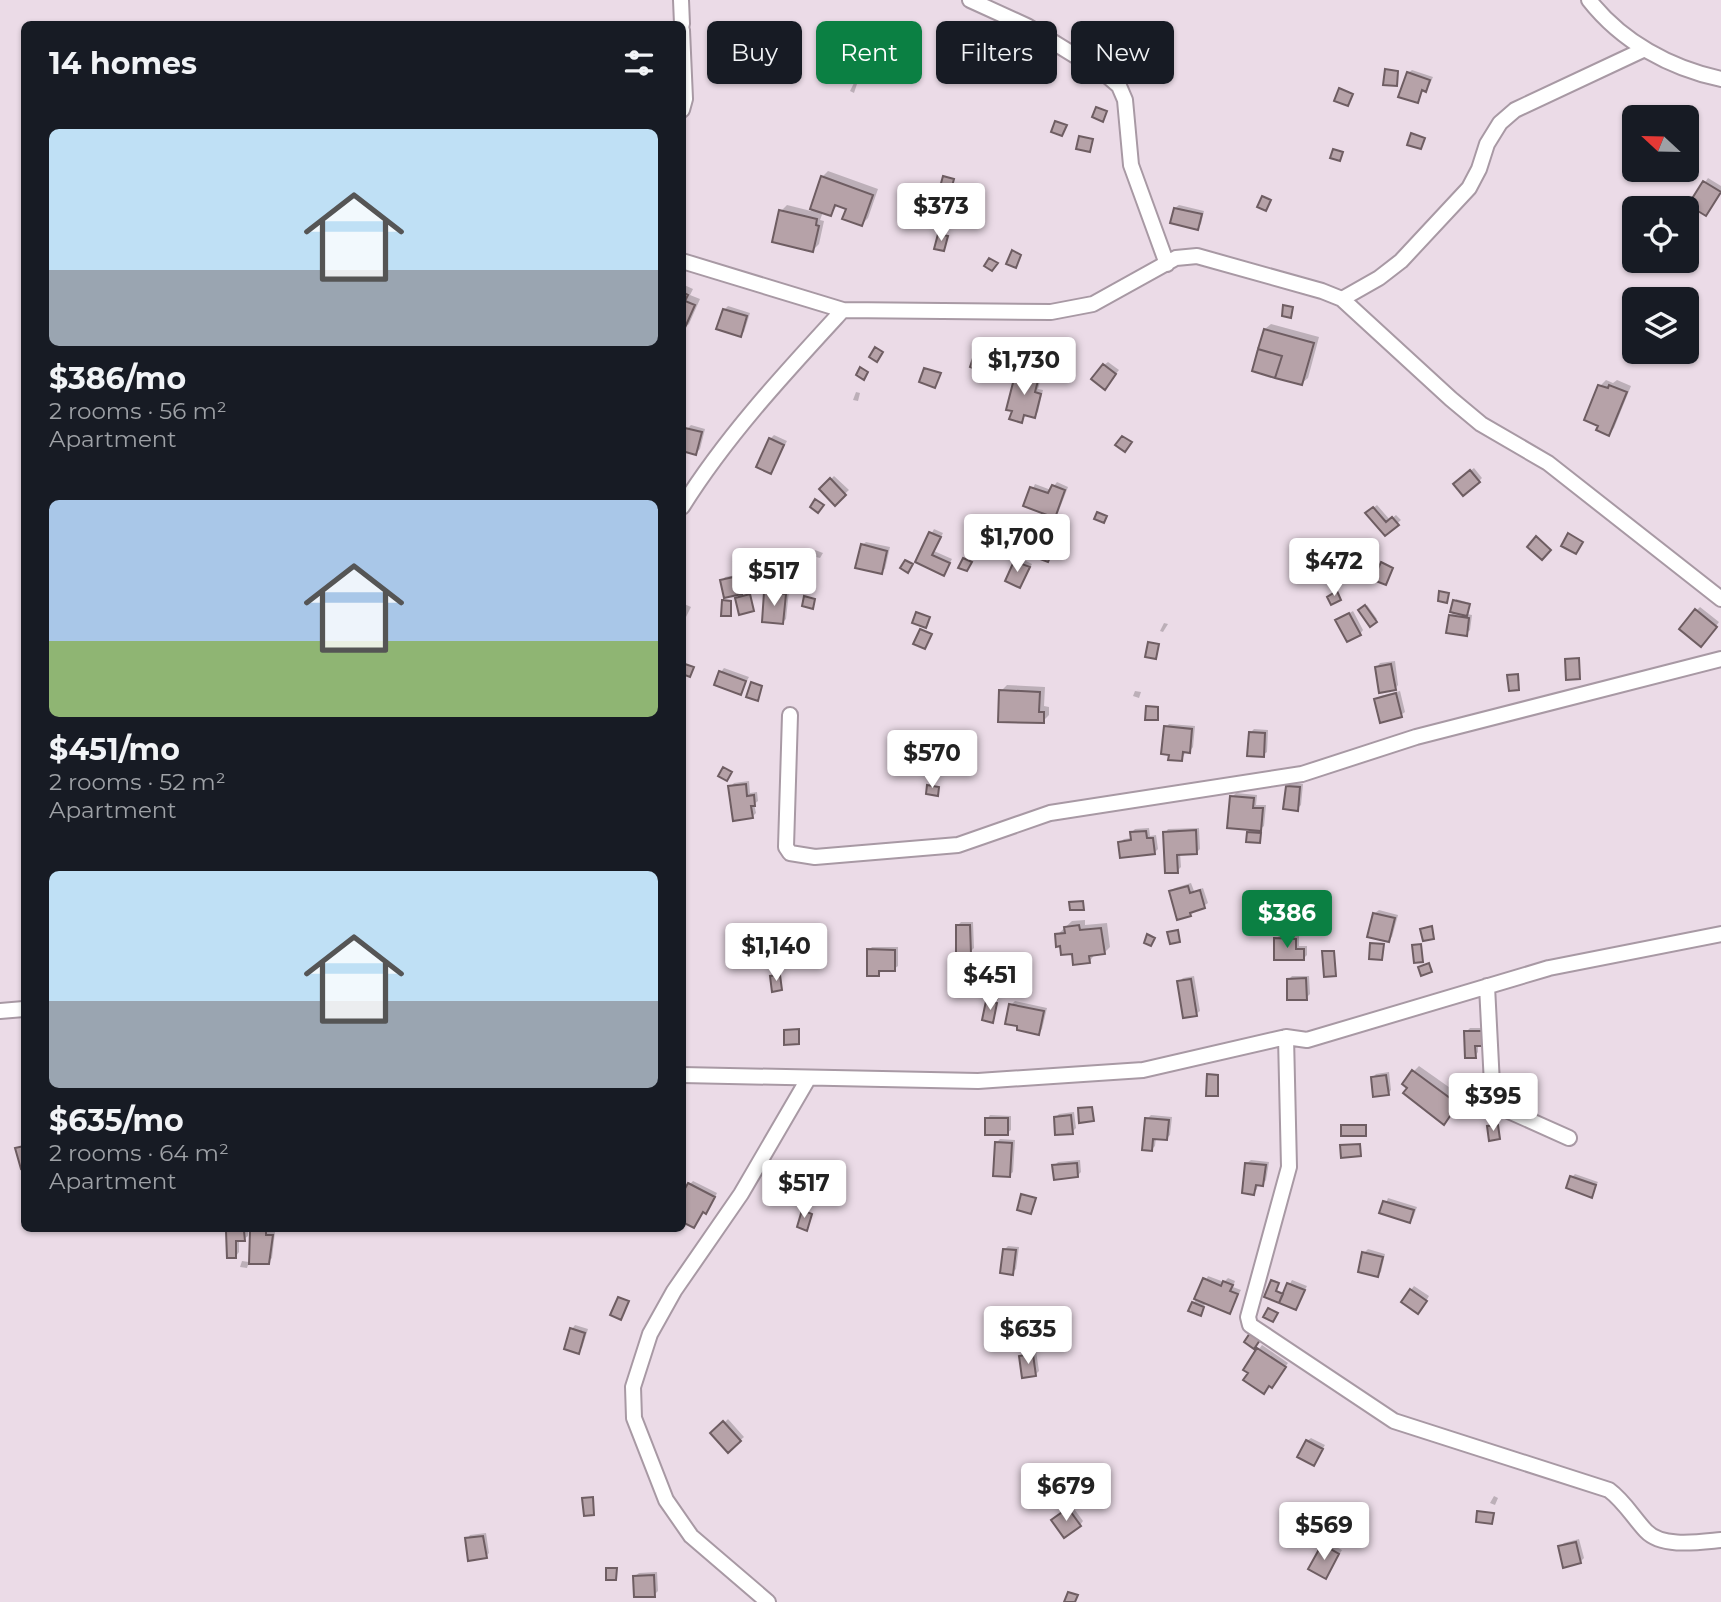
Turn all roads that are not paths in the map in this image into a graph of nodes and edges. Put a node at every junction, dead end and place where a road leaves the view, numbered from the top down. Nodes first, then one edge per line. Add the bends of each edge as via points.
1 (681, 0) edge
2 (970, 0) edge
3 (1589, 0) edge
4 (682, 21) edge
5 (1645, 49) junction
6 (1721, 79) edge
7 (686, 262) edge
8 (1167, 264) junction
9 (1342, 299) junction
10 (842, 310) junction
11 (686, 501) edge
12 (1721, 600) edge
13 (1721, 659) edge
14 (790, 715) dead end
15 (1721, 934) edge
16 (1488, 986) junction
17 (21, 1009) edge
18 (0, 1011) edge
19 (1286, 1037) junction
20 (686, 1074) edge
21 (808, 1079) junction
22 (1569, 1138) dead end
23 (1721, 1540) edge
24 (768, 1602) edge

1 - 4 street
2 - 8 street via 1027,26 1119,86 1125,100 1131,165
3 - 5 street
5 - 6 street via 1679,68
5 - 9 street via 1515,110 1486,144 1469,188 1401,261
7 - 10 street
8 - 9 street via 1196,256
8 - 10 street via 1093,304 1051,312
9 - 12 street via 1481,424 1548,463
10 - 11 street via 781,377
13 - 14 street via 1416,737 1302,774 1050,813 958,845 815,857 790,853 786,847
15 - 16 street via 1549,968
16 - 19 street via 1307,1040
16 - 22 street via 1493,1104
17 - 18 street
19 - 21 street via 1143,1070 978,1081
19 - 23 street via 1289,1167 1248,1317 1250,1325 1394,1421 1609,1490 1653,1537 1663,1541
20 - 21 street
21 - 24 street via 741,1194 668,1301 650,1334 633,1387 634,1418 666,1500 691,1536

